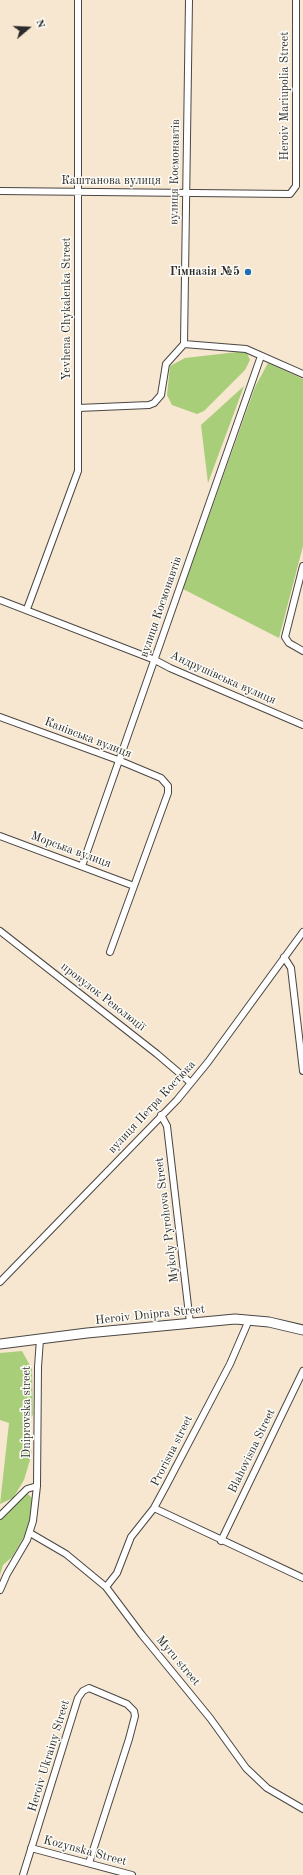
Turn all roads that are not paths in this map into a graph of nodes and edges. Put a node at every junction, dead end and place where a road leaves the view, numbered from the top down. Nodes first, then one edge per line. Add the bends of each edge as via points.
1 (78, 0) edge
2 (189, 0) edge
3 (296, 0) edge
4 (0, 191) edge
5 (78, 192) junction
6 (186, 192) junction
7 (293, 192) joint
8 (184, 344) junction
9 (261, 356) junction
10 (303, 374) edge
11 (78, 408) junction
12 (303, 566) edge
13 (0, 600) edge
14 (27, 609) junction
15 (303, 651) edge
16 (155, 660) junction
17 (0, 717) edge
18 (303, 725) edge
19 (118, 760) junction
20 (0, 836) edge
21 (82, 866) junction
22 (134, 886) junction
23 (0, 931) edge
24 (303, 932) edge
25 (110, 952) dead end
26 (284, 957) junction
27 (303, 1071) edge
28 (191, 1083) junction
29 (161, 1115) junction
30 (0, 1282) edge
31 (249, 1320) junction
32 (190, 1323) junction
33 (303, 1330) edge
34 (40, 1339) junction
35 (0, 1344) edge
36 (303, 1371) edge
37 (37, 1486) junction
38 (154, 1508) junction
39 (0, 1516) edge
40 (30, 1533) junction
41 (221, 1540) junction
42 (303, 1578) edge
43 (106, 1587) junction
44 (0, 1590) edge
45 (303, 1809) edge
46 (31, 1848) junction
47 (89, 1863) junction
48 (23, 1875) edge
49 (132, 1875) edge

1 - 5 street, Yevhena Chykalenka Street
2 - 6 street, вулиця Космонавтів
3 - 7 street, Heroiv Mariupolia Street via 296,186
4 - 5 street, Каштанова вулиця
5 - 6 street, Каштанова вулиця
5 - 11 street, Yevhena Chykalenka Street
6 - 7 street, Каштанова вулиця via 287,195
6 - 8 street, вулиця Космонавтів
8 - 9 street via 237,348
8 - 11 street via 166,364 161,395 154,403
9 - 10 street
9 - 16 street, вулиця Космонавтів
11 - 14 street, Yevhena Chykalenka Street via 78,471
12 - 15 street via 285,637 289,643
13 - 14 street, Андрушівська вулиця
14 - 16 street, Андрушівська вулиця
16 - 18 street, Андрушівська вулиця
16 - 19 street, вулиця Космонавтів
17 - 19 street, Канівська вулиця
19 - 21 street, вулиця Космонавтів
19 - 22 street, Канівська вулиця via 161,778 166,783 168,793
20 - 21 street, Морська вулиця
21 - 22 street, Морська вулиця
22 - 25 street
23 - 28 street, провулок Революції
24 - 26 street, вулиця Петра Костюка
26 - 27 street via 291,968
26 - 28 street, вулиця Петра Костюка
28 - 29 street, вулиця Петра Костюка
29 - 30 street, вулиця Петра Костюка
29 - 32 street, Mykoly Pyrohova Street via 167,1126
31 - 32 main road, Heroiv Dnipra Street
31 - 33 main road, Heroiv Dnipra Street
31 - 38 street, Prorisna street via 230,1364
32 - 34 main road, Heroiv Dnipra Street
34 - 35 main road, Heroiv Dnipra Street
34 - 37 street, Dniprovska street
36 - 41 street, Blahovisna Street
37 - 39 street via 27,1489
37 - 40 street, Dniprovska street
38 - 41 street
38 - 43 street, Prorisna street via 131,1537 117,1573
40 - 43 street, Myru street via 66,1554
40 - 44 street, Dniprovska street
41 - 42 street
43 - 45 street, Myru street via 146,1641 207,1714 246,1768 268,1788
46 - 47 street, Kozynska Street
46 - 47 street, Heroiv Ukrainy Street via 78,1698 83,1691 93,1689 127,1704 135,1716
46 - 48 street, Heroiv Ukrainy Street
47 - 49 street, Kozynska Street

